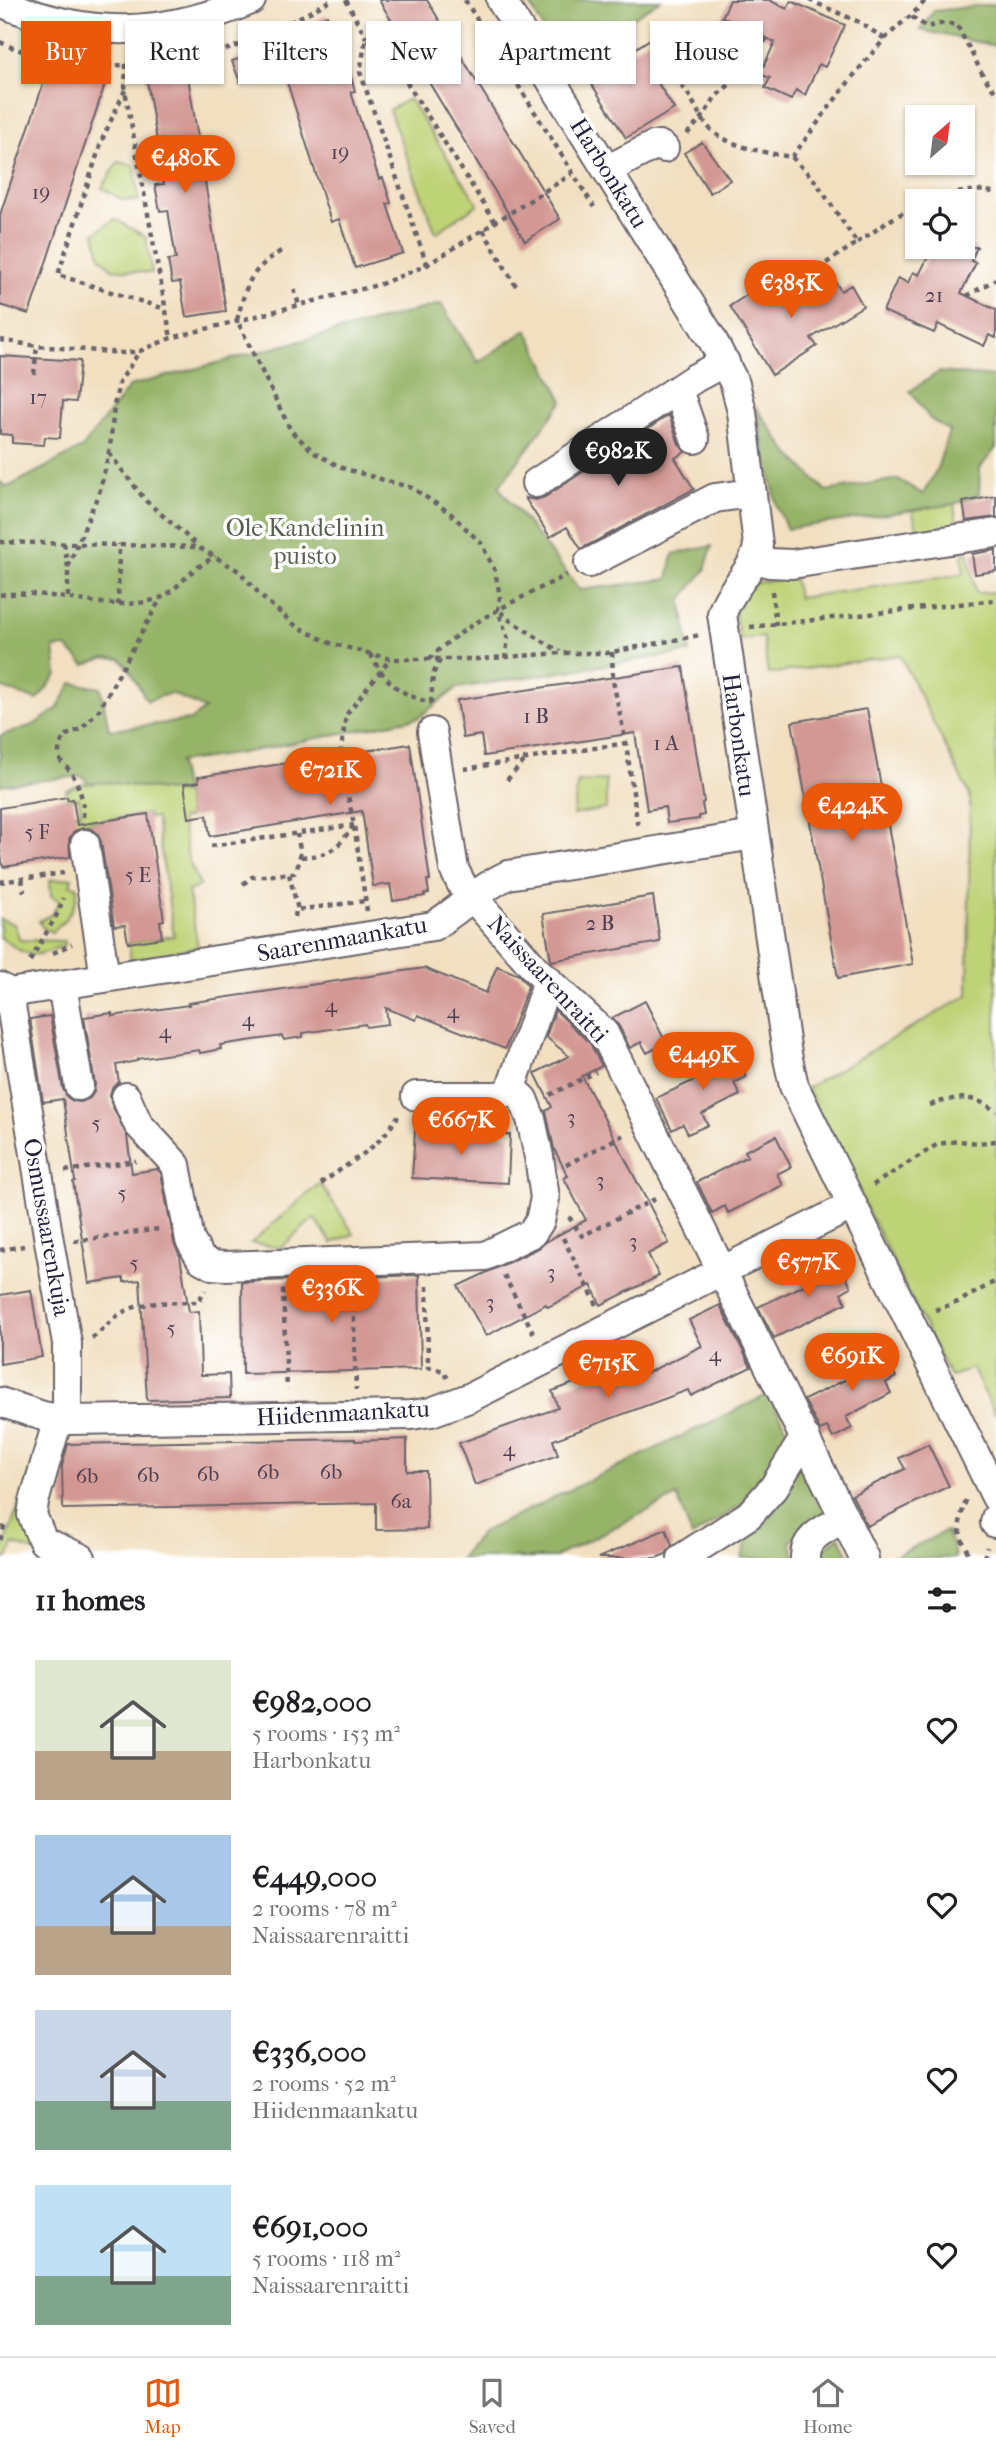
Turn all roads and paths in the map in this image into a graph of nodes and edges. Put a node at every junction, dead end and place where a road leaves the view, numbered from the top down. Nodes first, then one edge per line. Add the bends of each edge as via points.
1 (251, 0) edge
2 (346, 0) edge
3 (465, 0) edge
4 (501, 0) edge
5 (808, 0) edge
6 (926, 0) edge
7 (0, 2) edge
8 (912, 17) junction
9 (366, 38) joint
10 (767, 38) dead end
11 (885, 38) junction
12 (125, 84) edge
13 (408, 84) edge
14 (681, 84) edge
15 (125, 89) junction
16 (996, 93) edge
17 (702, 118) junction
18 (664, 148) joint
19 (792, 158) junction
20 (607, 170) junction
21 (572, 174) junction
22 (975, 191) edge
23 (996, 193) edge
24 (905, 212) edge
25 (601, 218) dead end
26 (495, 222) junction
27 (483, 230) junction
28 (857, 243) junction
29 (281, 251) dead end
30 (427, 265) junction
31 (996, 279) edge
32 (516, 286) dead end
33 (294, 289) dead end
34 (967, 296) dead end
35 (798, 302) dead end
36 (299, 305) junction
37 (165, 309) junction
38 (237, 320) junction
39 (171, 338) junction
40 (0, 340) edge
41 (37, 346) junction
42 (140, 351) junction
43 (726, 362) junction
44 (34, 374) dead end
45 (678, 390) junction
46 (695, 439) dead end
47 (109, 453) junction
48 (536, 483) dead end
49 (752, 493) junction
50 (996, 533) edge
51 (0, 542) edge
52 (64, 543) junction
53 (79, 544) junction
54 (119, 544) junction
55 (198, 547) junction
56 (215, 556) junction
57 (755, 557) junction
58 (589, 563) joint
59 (68, 567) junction
60 (0, 596) edge
61 (68, 597) junction
62 (161, 598) junction
63 (996, 600) edge
64 (118, 605) junction
65 (498, 610) junction
66 (697, 622) dead end
67 (745, 628) dead end
68 (612, 652) junction
69 (561, 653) junction
70 (370, 654) junction
71 (505, 658) junction
72 (390, 659) junction
73 (429, 660) junction
74 (440, 660) junction
75 (380, 670) junction
76 (431, 703) junction
77 (432, 732) joint
78 (626, 743) junction
79 (527, 759) junction
80 (439, 773) junction
81 (507, 780) dead end
82 (354, 825) junction
83 (297, 834) junction
84 (754, 835) junction
85 (211, 846) dead end
86 (641, 853) junction
87 (301, 857) junction
88 (78, 862) junction
89 (289, 874) junction
90 (22, 879) junction
91 (62, 881) dead end
92 (0, 882) edge
93 (243, 884) dead end
94 (64, 889) dead end
95 (24, 892) dead end
96 (473, 897) junction
97 (365, 901) junction
98 (298, 910) junction
99 (295, 917) dead end
100 (370, 936) junction
101 (105, 978) junction
102 (548, 980) junction
103 (11, 984) edge
104 (62, 985) junction
105 (574, 1083) dead end
106 (79, 1086) dead end
107 (511, 1088) junction
108 (416, 1096) joint
109 (126, 1097) dead end
110 (538, 1101) dead end
111 (930, 1105) dead end
112 (996, 1112) edge
113 (622, 1136) dead end
114 (996, 1141) edge
115 (127, 1163) dead end
116 (568, 1164) dead end
117 (38, 1175) junction
118 (321, 1184) dead end
119 (654, 1200) dead end
120 (851, 1206) junction
121 (599, 1227) dead end
122 (140, 1232) dead end
123 (564, 1240) dead end
124 (49, 1244) junction
125 (723, 1270) junction
126 (502, 1271) dead end
127 (996, 1280) edge
128 (594, 1298) dead end
129 (198, 1302) dead end
130 (284, 1308) dead end
131 (427, 1310) dead end
132 (354, 1311) dead end
133 (907, 1318) junction
134 (531, 1328) dead end
135 (68, 1343) junction
136 (428, 1352) dead end
137 (287, 1382) dead end
138 (0, 1402) edge
139 (357, 1416) junction
140 (63, 1420) junction
141 (805, 1437) junction
142 (996, 1497) edge
143 (844, 1518) junction
144 (996, 1518) edge
145 (995, 1523) edge
146 (81, 1558) edge
147 (682, 1558) edge
148 (805, 1558) edge
149 (864, 1558) edge

1 - 7 street via 205,18 138,30 62,24
2 - 9 path
3 - 21 path
4 - 20 street, Harbonkatu
5 - 11 path
6 - 8 path
8 - 11 path
8 - 16 path via 927,27 957,25
9 - 30 path via 360,72
10 - 17 path
11 - 19 path
12 - 15 path
13 - 26 path
14 - 17 path
15 - 37 path
15 - 37 path via 102,140 58,275
17 - 18 path
17 - 19 path via 717,135 738,145
18 - 20 street via 653,146
19 - 28 path via 816,182
20 - 43 street, Harbonkatu
21 - 25 path
21 - 26 path
22 - 23 path
24 - 28 path
26 - 27 path
27 - 30 path
27 - 32 path
28 - 35 path via 799,281
29 - 38 path via 261,264 253,276
30 - 36 path via 381,284
31 - 34 path
33 - 36 path
36 - 38 path
37 - 39 path
38 - 39 path
38 - 65 path via 291,431 315,453 342,468 412,488 450,513 481,543 495,571
39 - 42 path
40 - 41 path
41 - 42 path
41 - 44 path
42 - 47 path via 119,383
43 - 45 street
43 - 49 street, Harbonkatu via 742,412
45 - 46 street
45 - 48 street
47 - 53 path
47 - 55 path via 146,501
49 - 57 street, Harbonkatu via 758,545
49 - 58 street via 715,498
50 - 57 street via 792,565
51 - 52 path
52 - 53 path
52 - 59 path
53 - 54 path
53 - 59 path
54 - 55 path
54 - 64 path
55 - 56 path
56 - 62 path
56 - 70 path via 239,571 296,626 330,643
57 - 84 street, Harbonkatu via 722,614
58 - 65 path
59 - 61 path
60 - 61 path
61 - 64 path
62 - 64 path
62 - 88 path via 100,710 81,729 64,736 59,747 83,803
63 - 67 path
65 - 69 path
65 - 71 path via 508,639
65 - 73 path via 450,639
66 - 68 path via 699,635
68 - 69 path
68 - 78 path via 612,681
69 - 71 path
70 - 72 path
70 - 75 path
71 - 74 path
72 - 73 path
72 - 75 path
73 - 74 path
74 - 76 path via 433,674
75 - 76 path via 386,681 406,695
75 - 82 path via 346,715 340,757
76 - 77 path
77 - 80 street, Naissaarenraitti
78 - 79 path
78 - 86 path
79 - 80 path
79 - 81 path
80 - 96 street, Naissaarenraitti via 454,869
82 - 83 path
82 - 87 path via 332,852
82 - 97 path
83 - 85 path
83 - 87 path
84 - 86 street, Saarenmaankatu
84 - 120 street, Harbonkatu via 793,1086
86 - 96 street, Saarenmaankatu via 508,875
87 - 89 path via 294,873
88 - 90 path
88 - 91 path
88 - 101 street
89 - 93 path via 253,877
89 - 98 path
90 - 92 path
90 - 95 path
94 - 103 path via 59,911
96 - 100 street, Saarenmaankatu via 433,926
96 - 102 street, Naissaarenraitti
97 - 98 path
97 - 100 path
98 - 99 path
100 - 101 street, Saarenmaankatu
101 - 104 street, Saarenmaankatu
102 - 107 street
102 - 125 street, Naissaarenraitti via 604,1033
103 - 104 street, Saarenmaankatu
103 - 117 street, Osmussaarenkuja
104 - 106 street
105 - 110 path
107 - 108 street via 498,1096
107 - 109 street via 523,1099 531,1119 545,1198 532,1233 485,1256 225,1266 201,1259 190,1240 176,1165 138,1124
108 - 118 path via 410,1096 373,1149
111 - 112 path via 954,1097 972,1099
113 - 116 path
114 - 120 path via 938,1144 861,1193
115 - 117 path
117 - 124 street, Osmussaarenkuja
119 - 121 path
120 - 125 street, Hiidenmaankatu
120 - 133 street, Harbonkatu
122 - 124 path
123 - 128 path
124 - 135 street, Osmussaarenkuja
125 - 139 street, Hiidenmaankatu via 469,1398 430,1412
125 - 141 street, Naissaarenraitti
126 - 134 path
127 - 133 path via 958,1302
129 - 135 path via 136,1305 92,1338
130 - 137 path
131 - 136 path
132 - 139 path
133 - 142 street, Harbonkatu
135 - 140 street, Osmussaarenkuja
138 - 140 street, Hiidenmaankatu
139 - 140 street, Hiidenmaankatu
140 - 146 street, Osmussaarenkuja via 32,1515 43,1541
141 - 143 street, Naissaarenraitti
141 - 147 street via 774,1487 749,1515
143 - 148 street via 811,1538 804,1549
143 - 149 street, Naissaarenraitti
144 - 145 street

